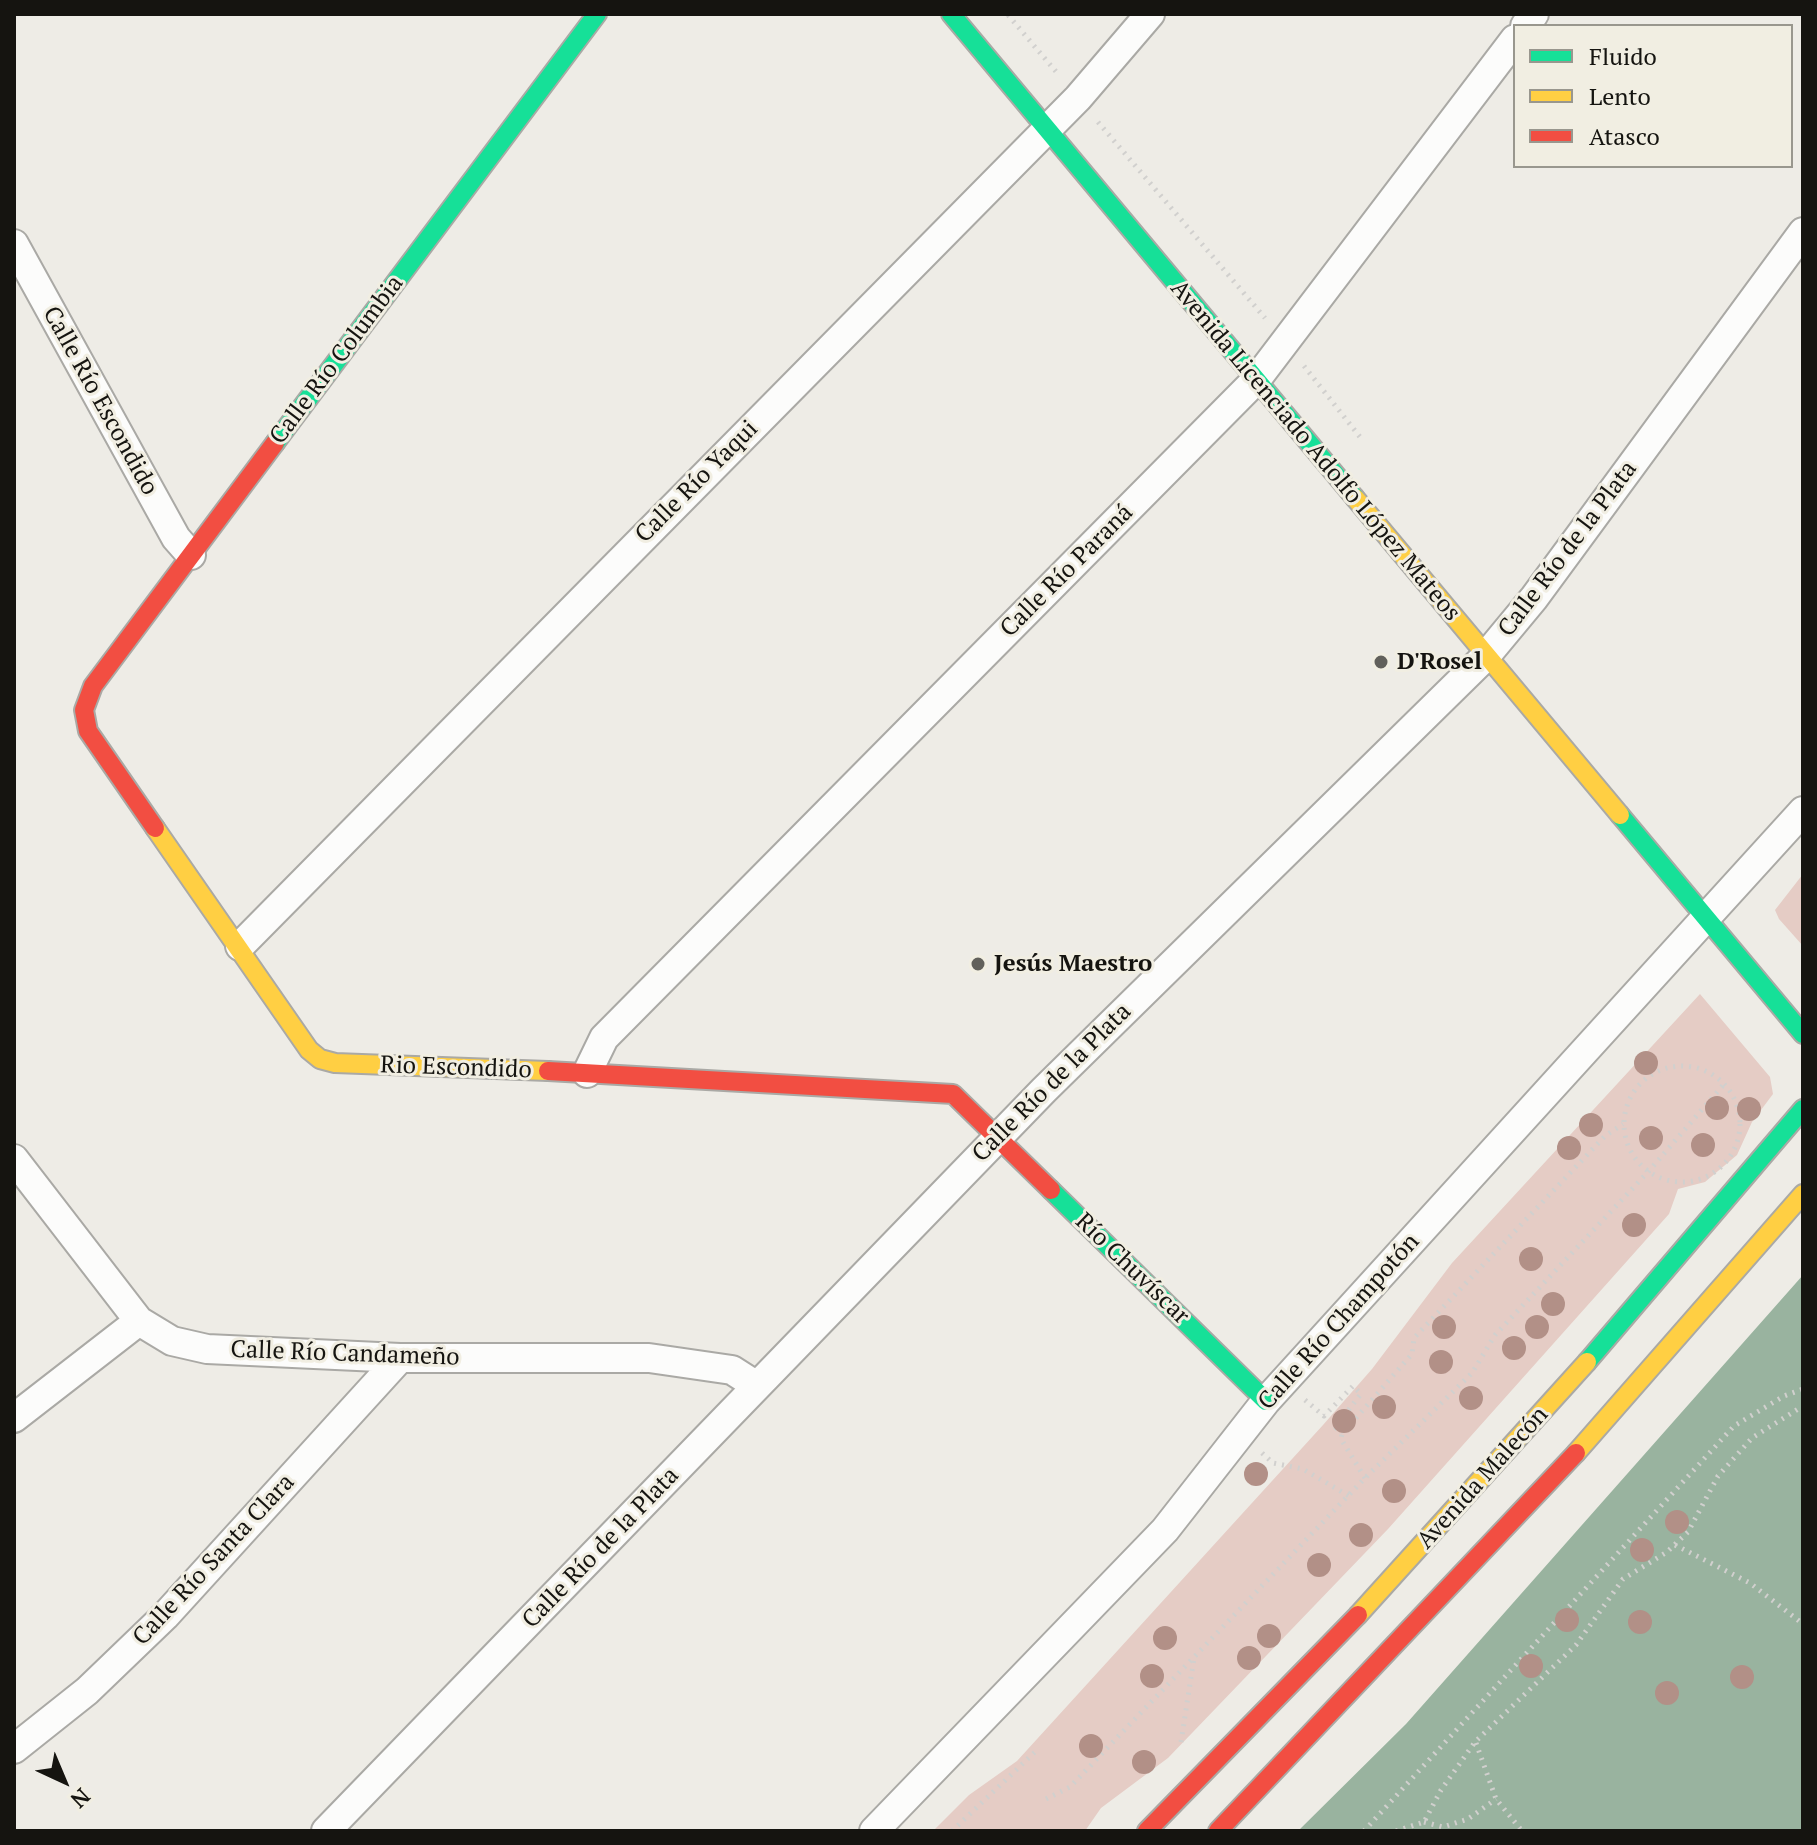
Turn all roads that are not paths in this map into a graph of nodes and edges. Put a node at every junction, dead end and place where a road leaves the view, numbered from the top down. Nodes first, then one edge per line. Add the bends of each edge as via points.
1 (597, 14) edge
2 (951, 14) edge
3 (1150, 14) edge
4 (1513, 42) edge
5 (1046, 129) junction
6 (1803, 232) edge
7 (14, 244) edge
8 (1256, 380) junction
9 (191, 555) junction
10 (1485, 657) junction
11 (84, 710) joint
12 (1803, 811) edge
13 (1705, 920) junction
14 (240, 946) junction
15 (1803, 1034) edge
16 (587, 1073) junction
17 (1803, 1109) edge
18 (998, 1138) junction
19 (14, 1159) edge
20 (1803, 1194) edge
21 (139, 1321) junction
22 (400, 1358) junction
23 (757, 1386) junction
24 (1274, 1391) junction
25 (14, 1418) edge
26 (14, 1749) edge
27 (326, 1831) edge
28 (874, 1831) edge
29 (1147, 1831) edge
30 (1218, 1831) edge

1 - 9 main road, Calle Río Columbia
2 - 5 main road, Avenida Licenciado Adolfo López Mateos
3 - 5 street, Calle Río Yaqui
4 - 8 street, Calle Río Paraná
5 - 8 main road, Avenida Licenciado Adolfo López Mateos
5 - 14 street, Calle Río Yaqui
6 - 10 street, Calle Río de la Plata
7 - 9 street, Calle Río Escondido via 176,538
8 - 10 main road, Avenida Licenciado Adolfo López Mateos
8 - 16 street, Calle Río Paraná via 604,1038
9 - 11 main road, Calle Río Columbia via 93,686
10 - 13 main road, Avenida Licenciado Adolfo López Mateos
10 - 18 street, Calle Río de la Plata
11 - 14 main road, Rio Escondido via 88,731
12 - 13 street, Calle Río Champotón
13 - 15 main road, Avenida Licenciado Adolfo López Mateos
13 - 24 street, Calle Río Champotón
14 - 16 main road, Rio Escondido via 320,1059
16 - 18 main road, Rio Escondido via 953,1094
17 - 29 main road, Avenida Malecón via 1562,1391 1387,1584
18 - 23 street, Calle Río de la Plata
18 - 24 main road, Río Chuvíscar
19 - 21 street, Calle Río Candameño
20 - 30 main road via 1543,1491
21 - 22 street, Calle Río Candameño via 172,1341 207,1349
21 - 25 street
22 - 23 street, Calle Río Candameño via 649,1358 732,1370
22 - 26 street, Calle Río Santa Clara via 165,1616 87,1691
23 - 27 street, Calle Río de la Plata
24 - 28 street, Calle Río Champotón via 1165,1530

